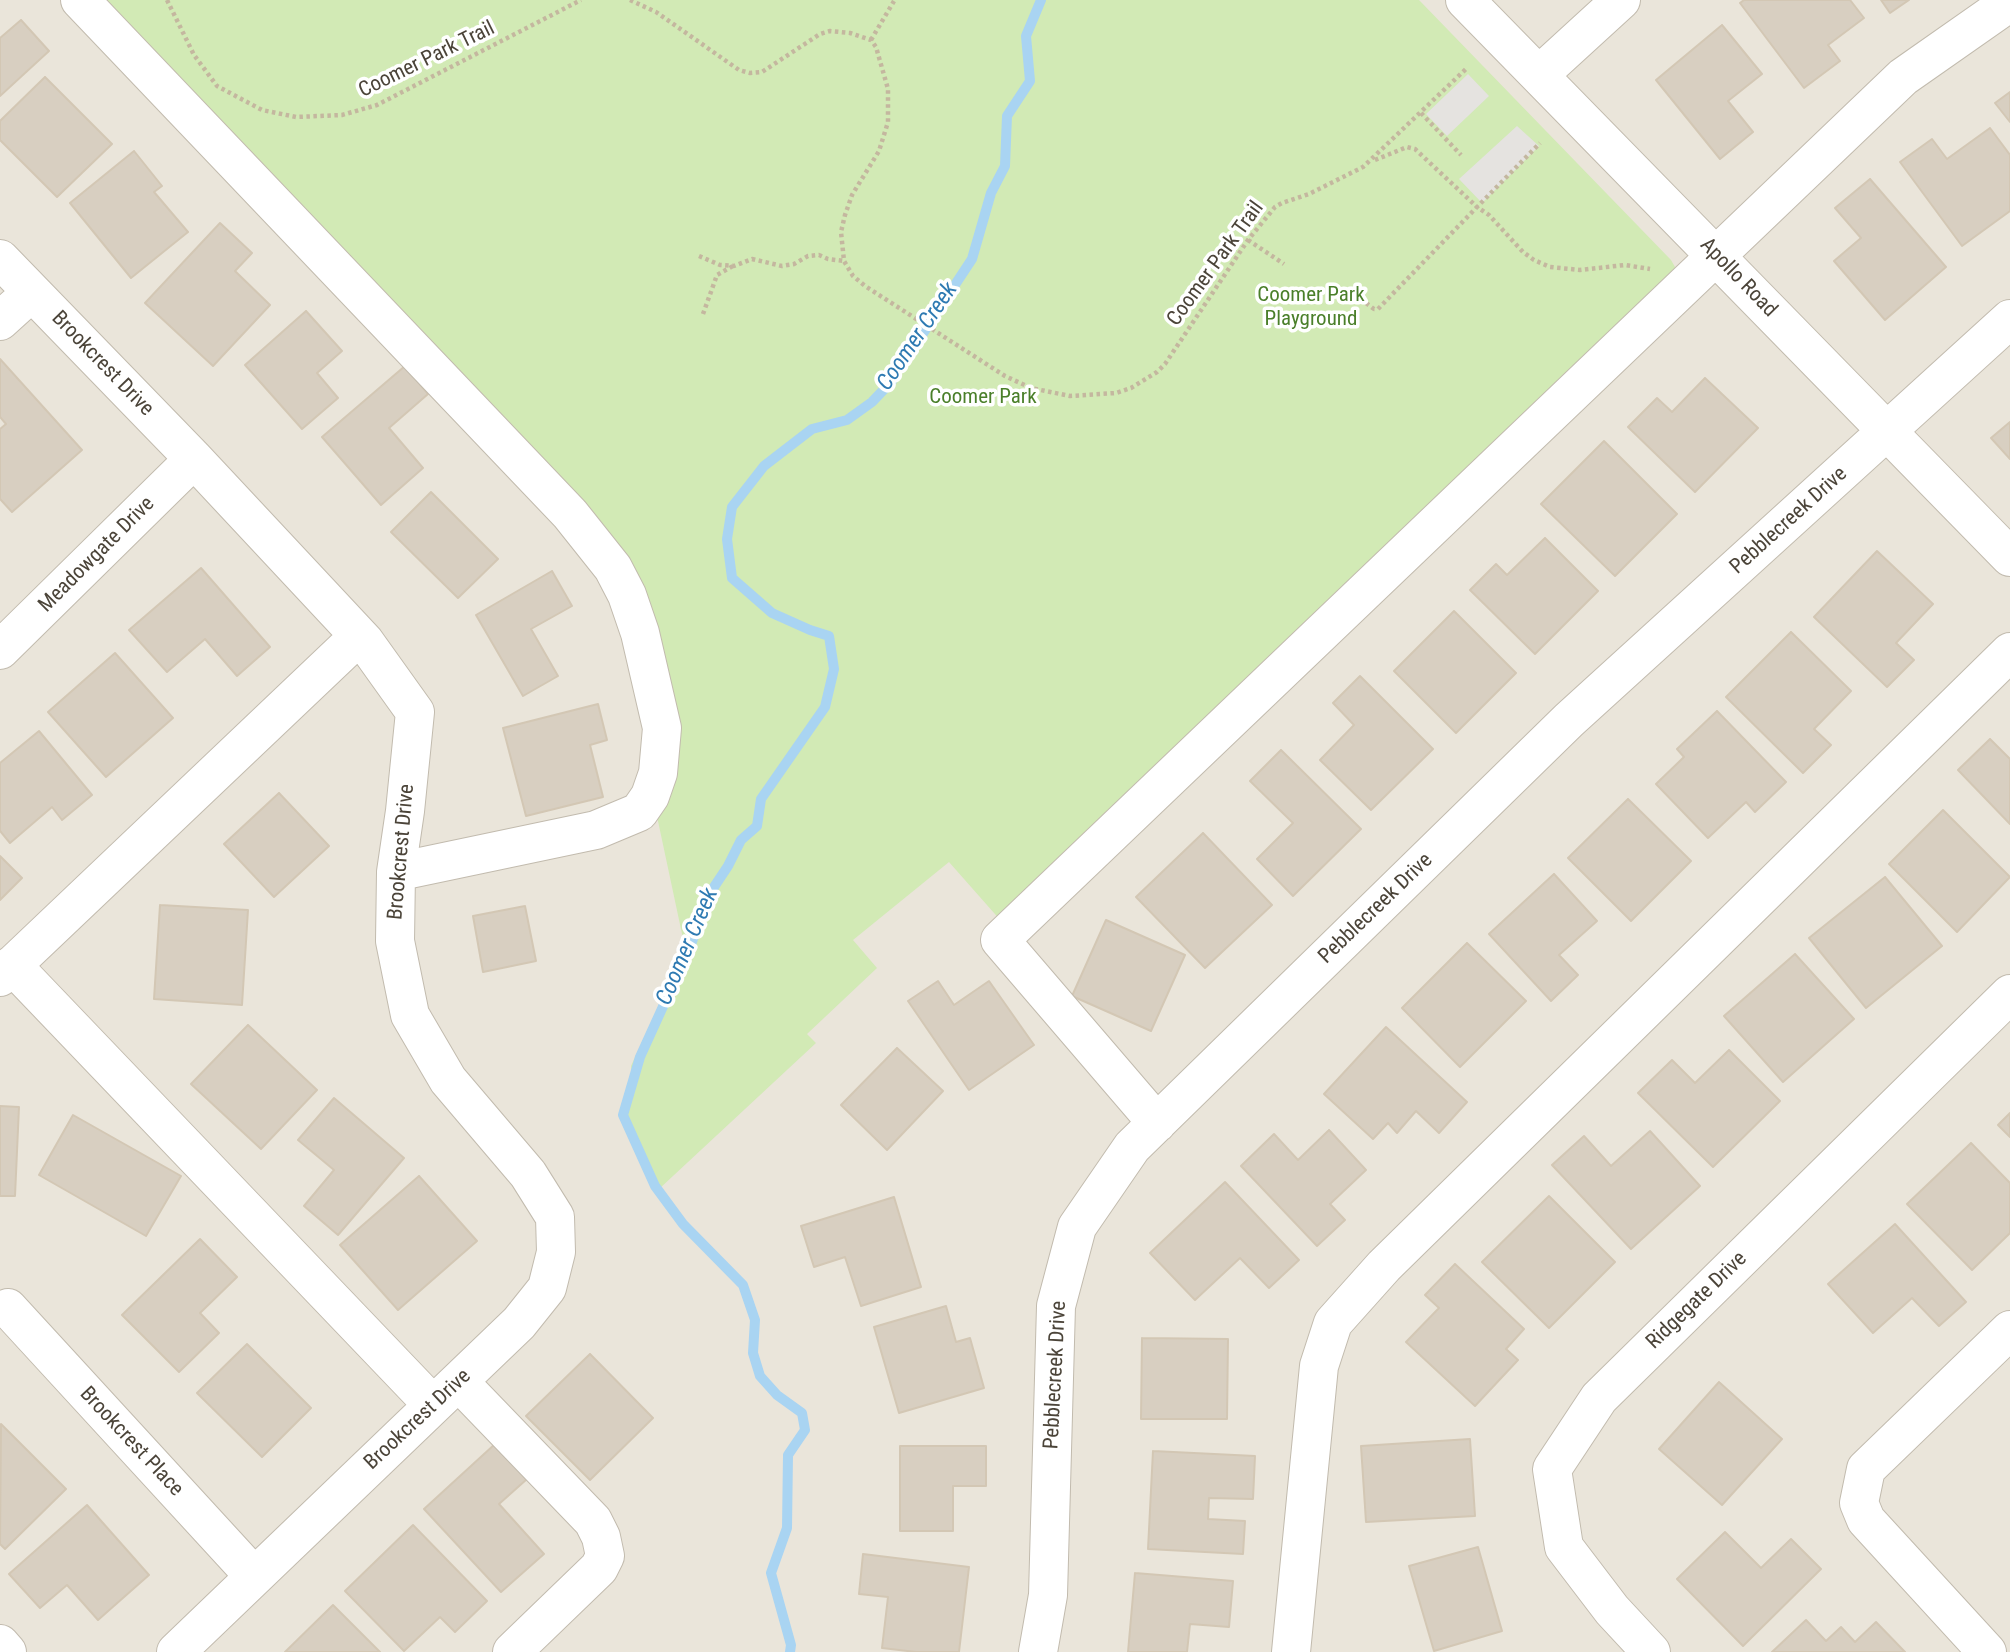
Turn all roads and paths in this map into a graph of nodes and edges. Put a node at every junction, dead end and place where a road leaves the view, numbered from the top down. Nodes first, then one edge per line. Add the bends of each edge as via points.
1 (80, 0) edge
2 (167, 0) edge
3 (581, 0) edge
4 (630, 0) edge
5 (1465, 0) edge
6 (1621, 0) edge
7 (894, 1) edge
8 (2010, 2) edge
9 (871, 40) junction
10 (1468, 67) dead end
11 (1539, 75) junction
12 (1421, 113) junction
13 (1540, 143) dead end
14 (1461, 155) dead end
15 (1371, 162) junction
16 (1477, 207) junction
17 (1248, 240) junction
18 (1715, 255) junction
19 (699, 256) dead end
20 (0, 259) edge
21 (844, 261) junction
22 (1284, 264) dead end
23 (734, 266) junction
24 (1654, 270) dead end
25 (32, 292) junction
26 (1366, 303) dead end
27 (704, 314) dead end
28 (2010, 319) edge
29 (0, 321) edge
30 (1888, 431) junction
31 (194, 460) junction
32 (2010, 557) edge
33 (359, 636) junction
34 (0, 650) edge
35 (2010, 652) edge
36 (396, 872) junction
37 (6, 971) edge
38 (2010, 994) edge
39 (1157, 1122) junction
40 (8, 1308) dead end
41 (2010, 1330) edge
42 (446, 1393) junction
43 (254, 1576) junction
44 (0, 1644) edge
45 (7, 1652) edge
46 (176, 1652) edge
47 (512, 1652) edge
48 (1038, 1652) edge
49 (1291, 1652) edge
50 (1651, 1652) edge
51 (1987, 1652) edge

1 - 36 street via 570,514 627,595 662,728 658,773 639,812 596,830
2 - 3 path, Coomer Park Trail via 194,55 217,86 262,110 296,117 342,115 377,105
4 - 9 path via 750,73 762,72 830,31
5 - 11 street, Apollo Road
6 - 11 street
7 - 9 path
8 - 18 street via 1903,77
9 - 21 path via 888,89 889,109 879,152 845,215 841,232
10 - 12 path, Coomer Park Trail
11 - 18 street, Apollo Road
12 - 14 path
12 - 15 path, Coomer Park Trail
13 - 16 path
15 - 16 path via 1408,147 1415,149
15 - 17 path, Coomer Park Trail via 1282,203
16 - 24 path via 1523,252 1550,267 1580,270 1625,265
16 - 26 path via 1378,309
17 - 21 path, Coomer Park Trail via 1165,364 1131,388 1094,395 1051,394 1005,376 879,296 856,279
17 - 22 path
18 - 30 street, Apollo Road
18 - 39 street via 1000,940
19 - 23 path
20 - 25 street, Brookcrest Drive
21 - 23 path via 819,255 782,266 752,259
23 - 27 path via 717,275
25 - 29 street
25 - 31 street, Brookcrest Drive
28 - 30 street, Pebblecreek Drive
30 - 32 street, Apollo Road
30 - 39 street, Pebblecreek Drive via 1569,720
31 - 33 street, Brookcrest Drive
31 - 34 street, Meadowgate Drive
33 - 36 street, Brookcrest Drive via 415,712
33 - 37 street
35 - 49 street via 1394,1256 1332,1323 1319,1366
36 - 42 street, Brookcrest Drive via 395,941 411,1015 448,1080 528,1174 555,1217 556,1252 547,1288 519,1323
37 - 42 street
38 - 50 street, Ridgegate Drive via 1599,1398 1552,1469 1564,1547
39 - 48 street, Pebblecreek Drive via 1132,1147 1077,1227 1056,1306 1048,1595
40 - 43 street, Brookcrest Place
41 - 51 street via 1866,1469 1859,1503 1866,1520
42 - 43 street, Brookcrest Drive
42 - 47 street via 593,1521 601,1537 605,1556 599,1568
43 - 46 street, Brookcrest Drive
44 - 45 street

